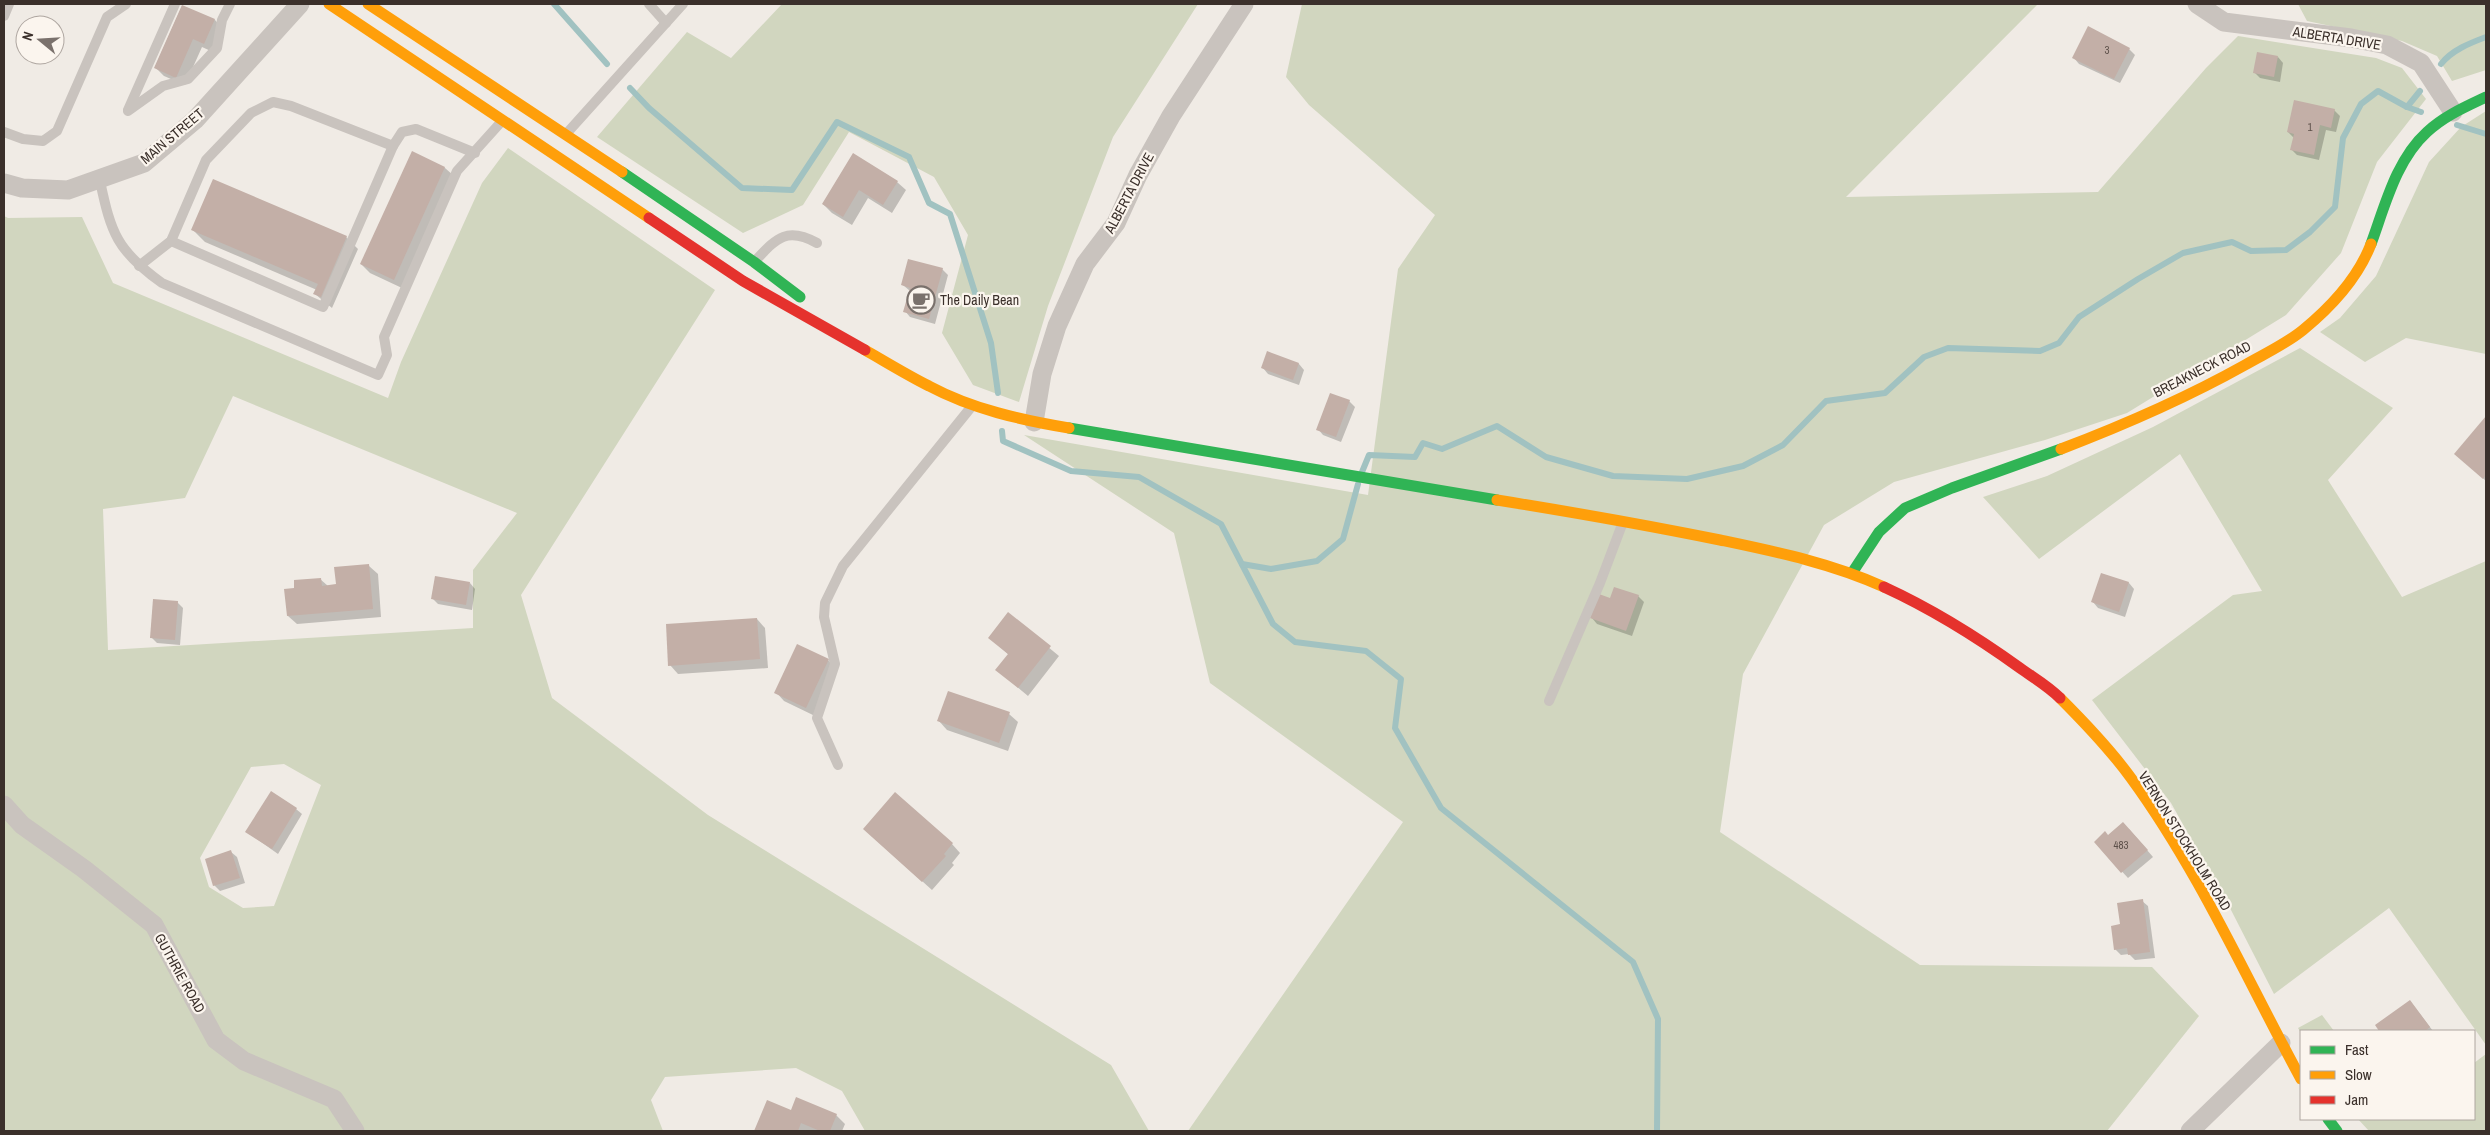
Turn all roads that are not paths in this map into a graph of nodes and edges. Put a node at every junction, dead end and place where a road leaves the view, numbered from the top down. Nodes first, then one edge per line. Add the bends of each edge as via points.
1 (9, 4) edge
2 (126, 4) edge
3 (174, 4) edge
4 (230, 4) edge
5 (300, 4) edge
6 (329, 4) edge
7 (368, 4) edge
8 (649, 4) edge
9 (683, 4) edge
10 (1244, 4) edge
11 (2197, 4) edge
12 (4, 16) edge
13 (666, 23) junction
14 (2486, 97) edge
15 (2452, 112) junction
16 (503, 120) junction
17 (4, 132) edge
18 (566, 134) junction
19 (393, 146) junction
20 (475, 153) junction
21 (100, 181) junction
22 (4, 183) edge
23 (171, 241) junction
24 (817, 243) dead end
25 (754, 262) junction
26 (138, 266) junction
27 (743, 281) junction
28 (880, 359) junction
29 (973, 405) junction
30 (1034, 422) junction
31 (1623, 520) junction
32 (1852, 573) junction
33 (1549, 701) dead end
34 (838, 765) dead end
35 (4, 806) edge
36 (2281, 1044) junction
37 (2300, 1077) edge
38 (2329, 1120) edge
39 (355, 1131) edge
40 (2190, 1131) edge
41 (2337, 1131) edge

1 - 12 lane
2 - 17 lane via 107,17 57,131 43,141 23,139
3 - 4 lane via 128,111 163,86 188,78 217,48 222,20
5 - 21 street, MAIN STREET via 195,120 144,163
6 - 16 main road
7 - 18 main road
8 - 13 lane
9 - 13 lane
10 - 30 street, ALBERTA DRIVE via 1171,116 1116,223 1085,264 1057,326 1042,374
11 - 15 street, ALBERTA DRIVE via 2224,22 2387,45 2421,63
13 - 18 lane
14 - 15 main road, BREAKNECK ROAD
15 - 32 main road, BREAKNECK ROAD via 2412,148 2386,198 2364,262 2330,305 2297,334 2132,422 1936,493 1900,510 1872,540
16 - 20 lane
16 - 27 main road
18 - 25 main road
19 - 20 lane via 402,132 416,129
19 - 23 lane via 291,106 272,102 251,113 206,160
19 - 23 lane via 323,307
20 - 26 lane via 457,172 384,337 387,356 378,375 162,283
21 - 22 street, MAIN STREET via 68,190 22,188
21 - 26 lane via 108,220 120,245
23 - 26 lane
24 - 25 lane via 802,234 778,238
25 - 27 lane
25 - 28 main road
27 - 28 main road
28 - 29 main road, VERNON STOCKHOLM ROAD
29 - 30 main road, VERNON STOCKHOLM ROAD
29 - 34 lane via 843,566 825,603 824,617 836,664 818,718
30 - 31 main road, VERNON STOCKHOLM ROAD via 1346,477
31 - 32 main road, VERNON STOCKHOLM ROAD via 1812,560
31 - 33 lane via 1600,584
32 - 36 main road, VERNON STOCKHOLM ROAD via 1925,606 1980,638 2056,693 2094,732 2156,817 2214,915
35 - 39 street, GUTHRIE ROAD via 22,825 154,925 216,1040 244,1061 334,1099
36 - 37 main road, VERNON STOCKHOLM ROAD
36 - 40 street
38 - 41 main road

